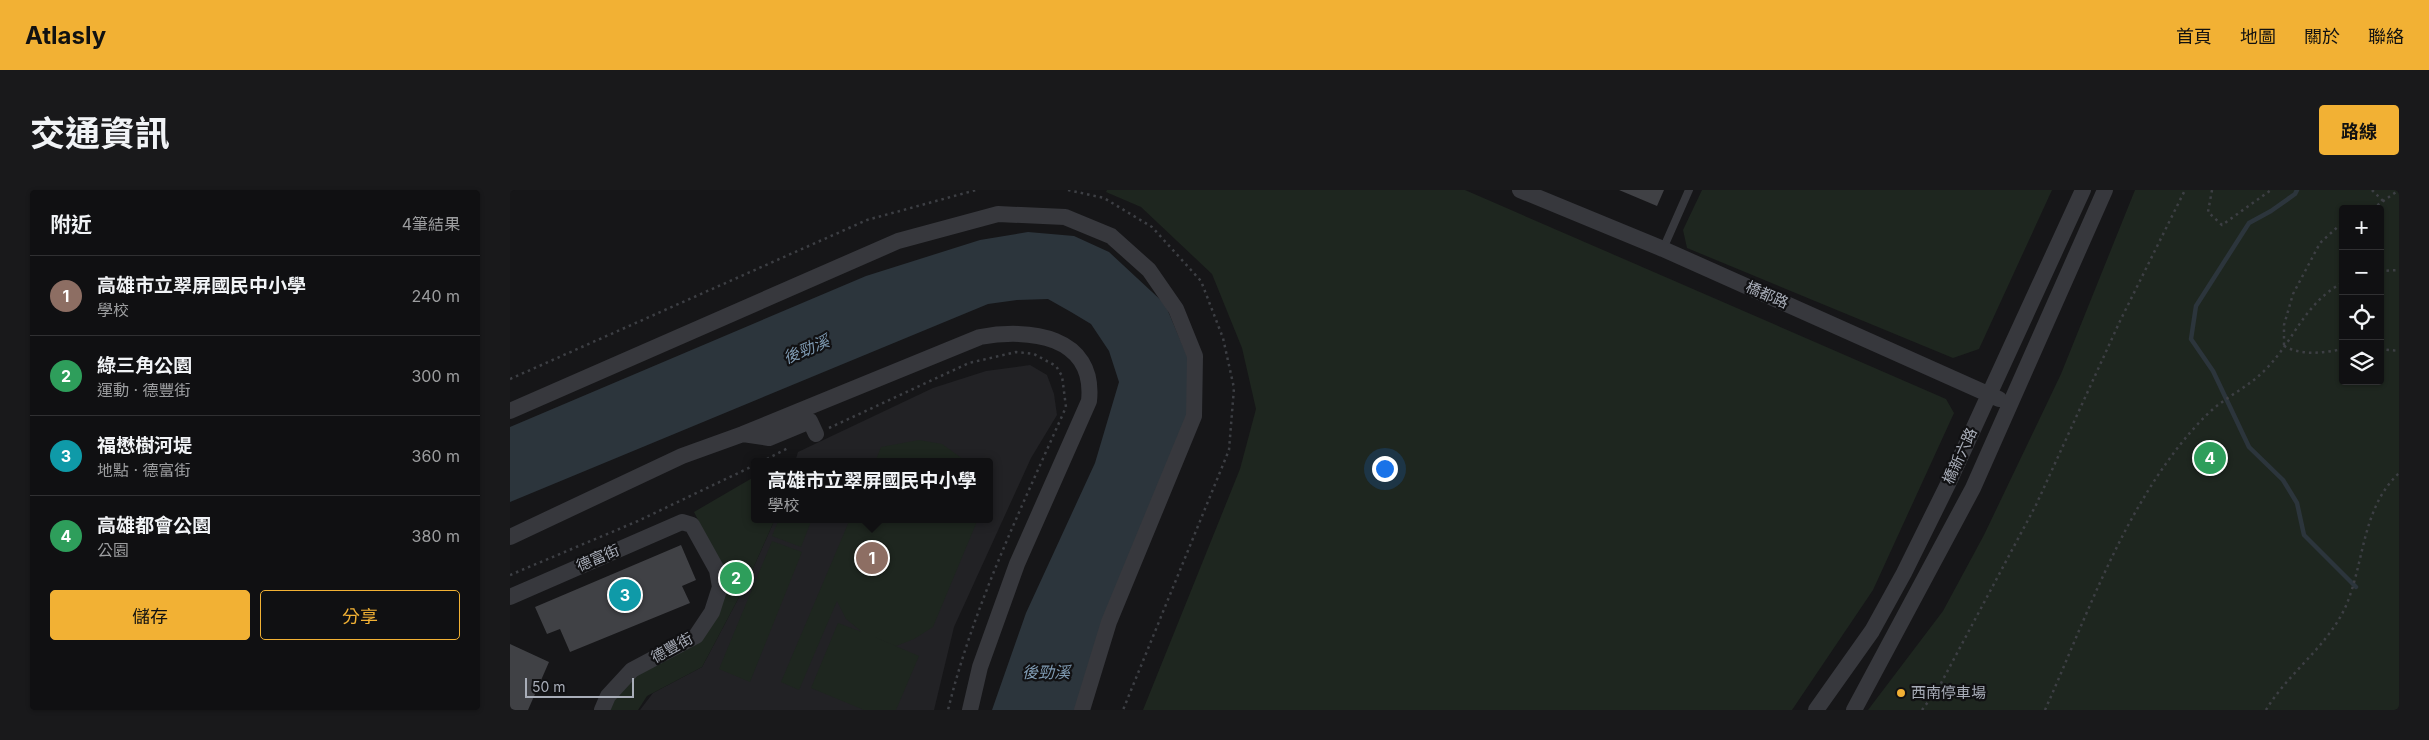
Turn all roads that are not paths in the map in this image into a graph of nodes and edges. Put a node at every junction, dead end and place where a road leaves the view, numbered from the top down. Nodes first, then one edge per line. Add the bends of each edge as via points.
1 (1520, 190) edge
2 (1689, 190) edge
3 (2083, 190) edge
4 (2105, 190) edge
5 (1662, 249) junction
6 (1989, 394) junction
7 (2011, 405) junction
8 (510, 411) edge
9 (743, 434) junction
10 (816, 434) road end
11 (687, 522) joint
12 (510, 537) edge
13 (510, 596) edge
14 (602, 710) edge
15 (970, 710) edge
16 (1082, 710) edge
17 (1816, 710) edge
18 (1854, 710) edge

1 - 5 street, 橋都路
2 - 5 lane
3 - 6 street, 橋新六路
4 - 7 street, 橋新六路
5 - 6 street, 橋都路
6 - 7 street, 橋都路
6 - 17 street, 橋新六路 via 1904,574 1872,631
7 - 18 street, 橋新六路 via 1973,488
8 - 16 street via 898,241 998,214 1065,217 1111,236 1148,270 1176,308 1195,356 1194,416 1109,622
9 - 10 street via 769,438 810,421
9 - 12 street via 682,456
9 - 15 street via 980,337 998,334 1044,337 1064,344 1079,359 1090,388 1089,401 1017,564 980,667
11 - 13 street, 德富街
11 - 14 street, 德豐街 via 692,525 717,570 720,587 712,612 696,636 632,670 608,696

